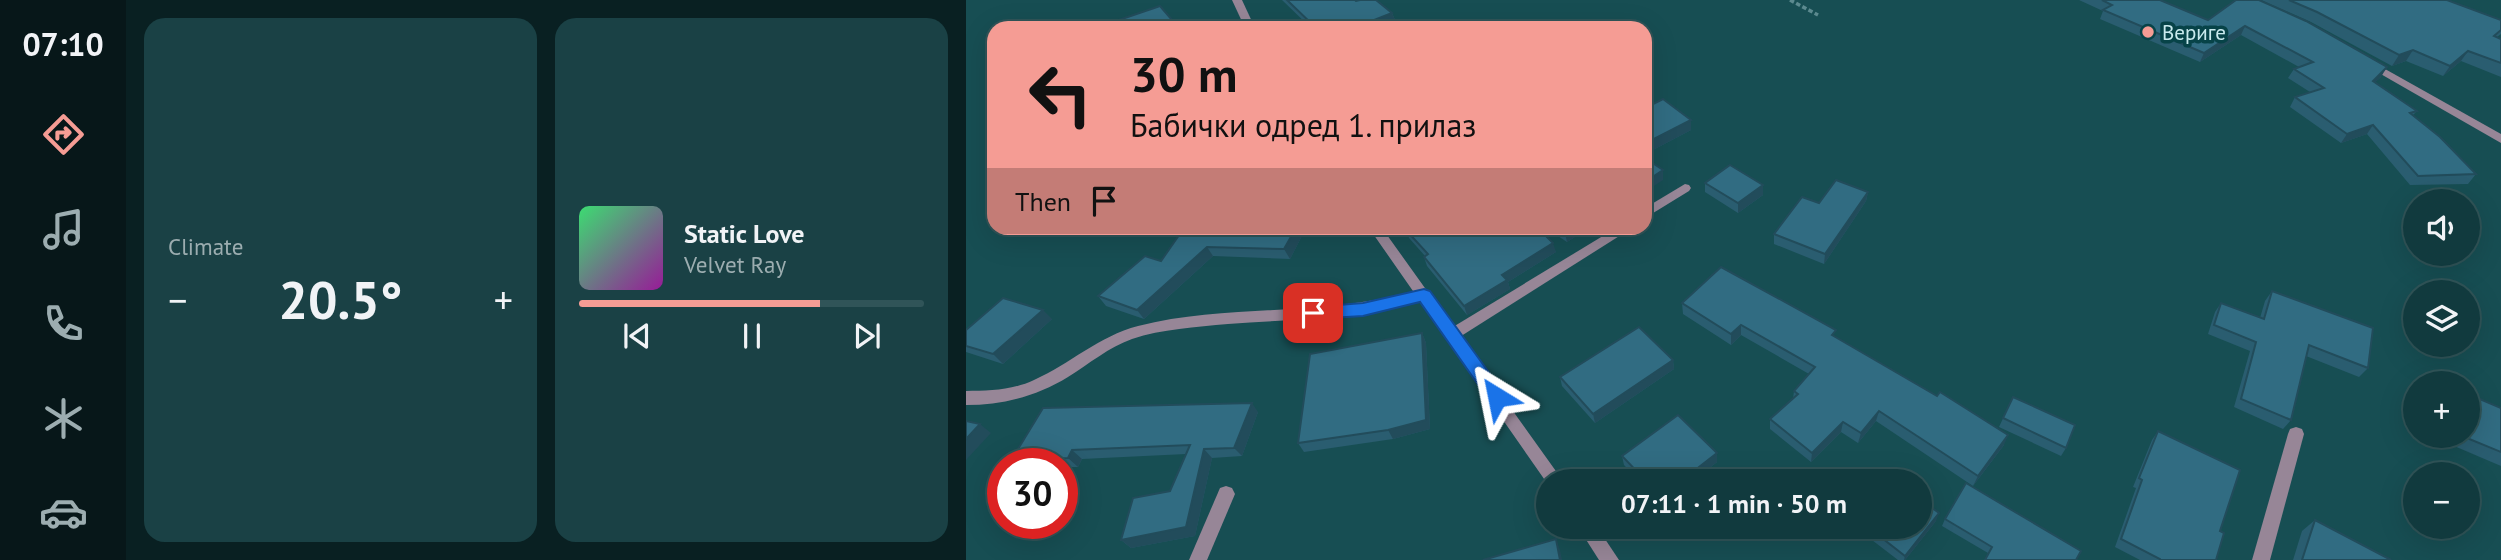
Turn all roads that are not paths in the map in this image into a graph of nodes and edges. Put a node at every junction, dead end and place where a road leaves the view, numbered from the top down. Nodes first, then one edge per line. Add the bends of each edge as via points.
1 (1237, 0) edge
2 (1247, 21) edge
3 (2355, 55) edge
4 (2501, 139) edge
5 (1685, 188) dead end
6 (1652, 209) edge
7 (1380, 235) edge
8 (1614, 235) edge
9 (1424, 295) junction
10 (1453, 334) junction
11 (966, 398) edge
12 (2296, 434) dead end
13 (1547, 469) edge
14 (1226, 494) dead end
15 (1595, 539) edge
16 (1198, 560) edge
17 (1610, 560) edge
18 (2261, 560) edge

1 - 2 street
3 - 4 street
5 - 6 street
7 - 9 street
8 - 10 street
9 - 10 street
9 - 11 street via 1363,309 1139,331 1101,346 1026,391 993,399
10 - 13 street
12 - 18 street
14 - 16 street
15 - 17 street

